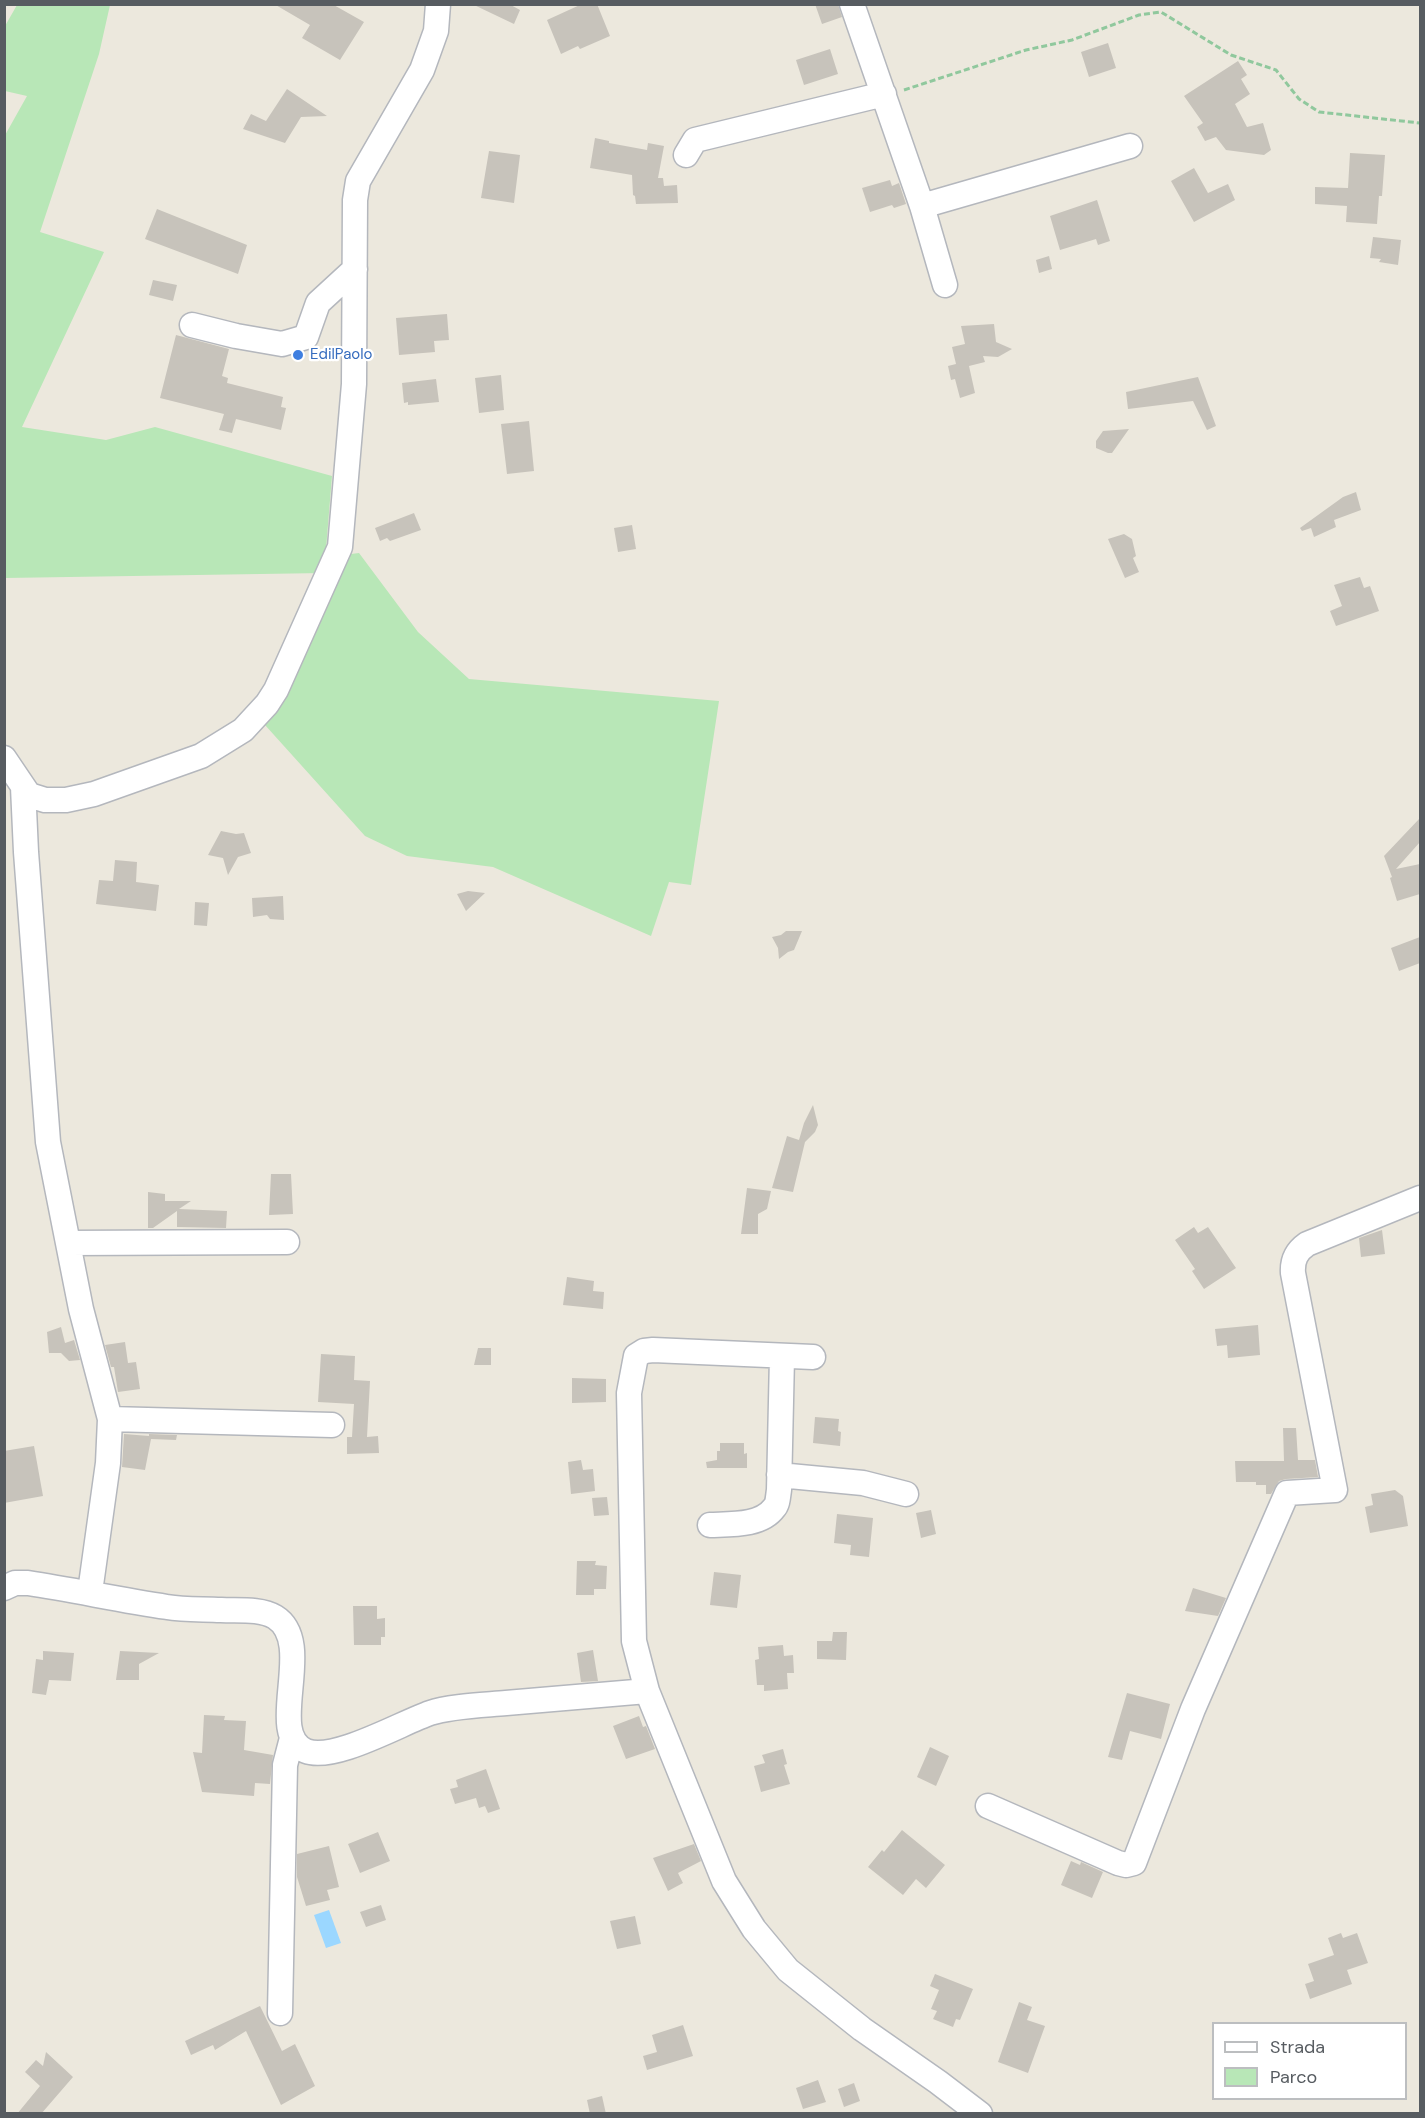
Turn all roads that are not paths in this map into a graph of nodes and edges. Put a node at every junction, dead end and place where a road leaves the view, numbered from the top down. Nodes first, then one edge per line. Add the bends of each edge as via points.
1 (438, 4) edge
2 (852, 4) edge
3 (884, 94) junction
4 (1130, 146) dead end
5 (686, 156) dead end
6 (922, 206) junction
7 (355, 269) junction
8 (945, 285) dead end
9 (192, 325) dead end
10 (4, 758) edge
11 (22, 787) junction
12 (1420, 1198) edge
13 (287, 1242) dead end
14 (68, 1243) junction
15 (782, 1357) junction
16 (813, 1358) dead end
17 (110, 1419) junction
18 (332, 1425) dead end
19 (779, 1475) junction
20 (906, 1494) dead end
21 (710, 1525) dead end
22 (4, 1588) edge
23 (90, 1592) junction
24 (647, 1691) junction
25 (292, 1738) junction
26 (988, 1806) dead end
27 (280, 2013) dead end
28 (980, 2114) edge

1 - 7 street via 436,31 422,70 358,182
2 - 3 street
3 - 5 street via 695,140
3 - 6 street
4 - 6 street
6 - 8 street
7 - 9 street via 318,303 306,337 282,345
7 - 11 street via 354,384 340,547 267,704 243,730 201,756 94,794 45,800 29,795
10 - 11 street
11 - 14 street via 48,1142
12 - 26 street via 1307,1244 1295,1258 1293,1273 1335,1490 1287,1493 1193,1709 1134,1863 1118,1863
13 - 14 street
14 - 17 street
15 - 16 street
15 - 19 street
15 - 24 street via 653,1350 636,1356 630,1393 634,1641
17 - 18 street
17 - 23 street via 108,1463
19 - 20 street via 863,1483
19 - 21 street via 776,1507 764,1518
22 - 23 street via 28,1582
23 - 25 street via 168,1607 256,1612 275,1617 286,1630 293,1651 289,1712
24 - 25 street via 432,1712 372,1739 318,1753 296,1746
24 - 28 street via 724,1881 754,1929 788,1970 818,1995
25 - 27 street via 285,1765

